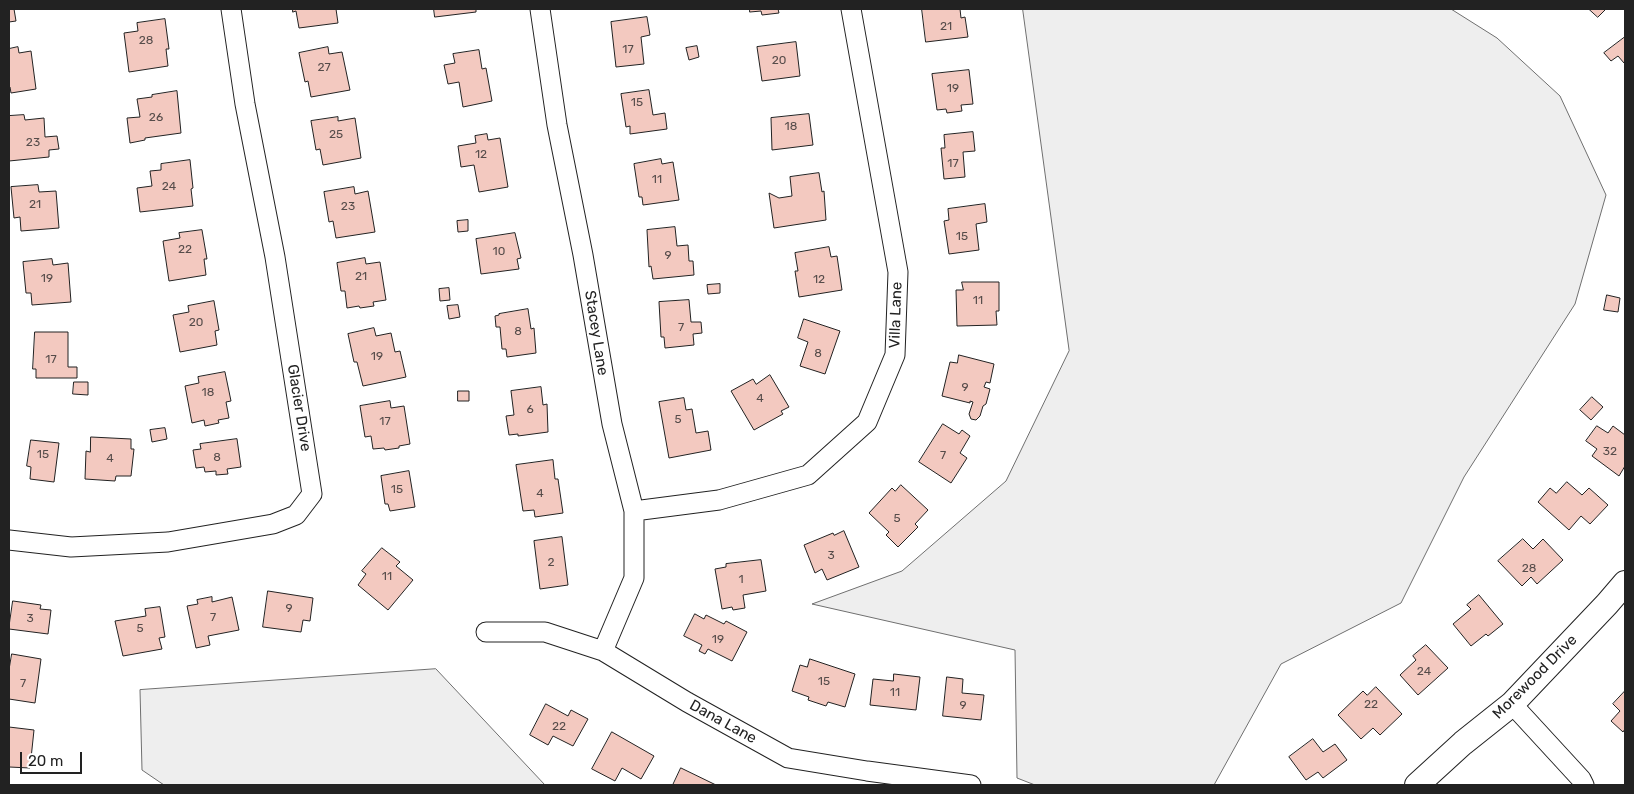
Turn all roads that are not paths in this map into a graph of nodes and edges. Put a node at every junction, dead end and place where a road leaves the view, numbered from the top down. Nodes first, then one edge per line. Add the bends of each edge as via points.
1 (231, 9) edge
2 (540, 9) edge
3 (851, 9) edge
4 (634, 511) junction
5 (9, 540) edge
6 (1625, 582) edge
7 (486, 632) dead end
8 (603, 651) junction
9 (1512, 704) junction
10 (971, 785) edge
11 (1417, 785) edge
12 (1584, 785) edge

1 - 5 street, Glacier Drive via 245,104 275,257 312,494 296,515 273,524 168,542 71,547
2 - 4 street, Stacey Lane via 557,125 612,424
3 - 4 street, Villa Lane via 898,272 895,355 867,422 808,475 719,500
4 - 8 street, Stacey Lane via 634,578
6 - 9 street, Morewood Drive
7 - 8 street, Dana Lane via 545,632
8 - 10 street, Dana Lane via 788,758
9 - 11 street, Morewood Drive
9 - 12 street

